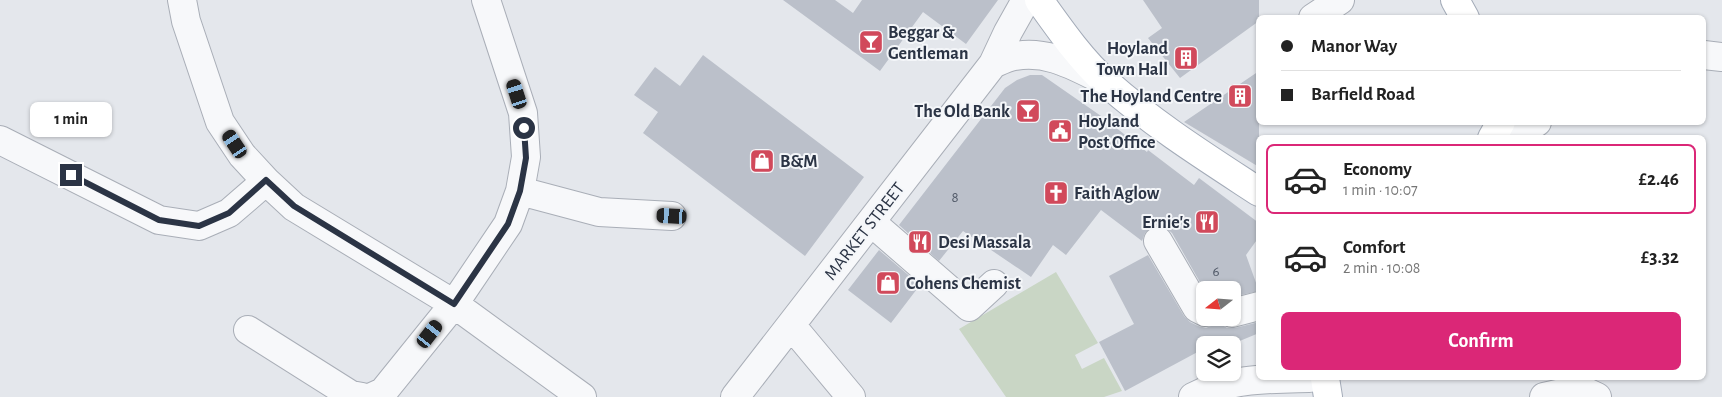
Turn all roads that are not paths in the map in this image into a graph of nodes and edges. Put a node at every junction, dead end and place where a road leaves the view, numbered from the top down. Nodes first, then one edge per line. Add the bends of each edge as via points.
1 (182, 0) edge
2 (486, 0) edge
3 (1026, 0) edge
4 (1039, 0) edge
5 (1340, 0) edge
6 (1455, 0) edge
7 (1318, 15) edge
8 (1463, 15) edge
9 (1706, 55) edge
10 (1722, 57) edge
11 (993, 64) junction
12 (1105, 82) junction
13 (1532, 125) edge
14 (1517, 135) edge
15 (0, 140) edge
16 (266, 180) junction
17 (1256, 190) edge
18 (520, 191) junction
19 (672, 216) dead end
20 (871, 222) junction
21 (1158, 241) dead end
22 (994, 284) dead end
23 (454, 304) junction
24 (1196, 306) edge
25 (1256, 307) edge
26 (1241, 311) edge
27 (791, 325) junction
28 (248, 330) dead end
29 (1273, 380) edge
30 (1325, 380) edge
31 (362, 397) edge
32 (372, 397) edge
33 (582, 397) edge
34 (735, 397) edge
35 (851, 397) edge
36 (1193, 397) edge
37 (1328, 397) edge
38 (1544, 397) edge
39 (1598, 397) edge

1 - 16 street via 220,122 242,155
2 - 18 street via 523,114 526,158
3 - 11 street, MARKET STREET
4 - 12 main road
5 - 7 street
6 - 8 main road
9 - 10 street
11 - 12 street via 1014,56 1057,58
11 - 20 street, MARKET STREET
12 - 17 main road
13 - 14 street
15 - 16 street via 159,220 199,226 229,213
16 - 23 street via 294,206
18 - 19 street via 599,212
18 - 23 street via 508,224
20 - 22 street via 969,306
20 - 27 street, MARKET STREET
21 - 24 street
23 - 32 street via 383,392
23 - 33 street
25 - 26 street
27 - 34 street, MARKET STREET
27 - 35 street
28 - 31 street via 351,396
29 - 36 street via 1237,382 1208,389
30 - 37 main road
38 - 39 street via 1580,389

